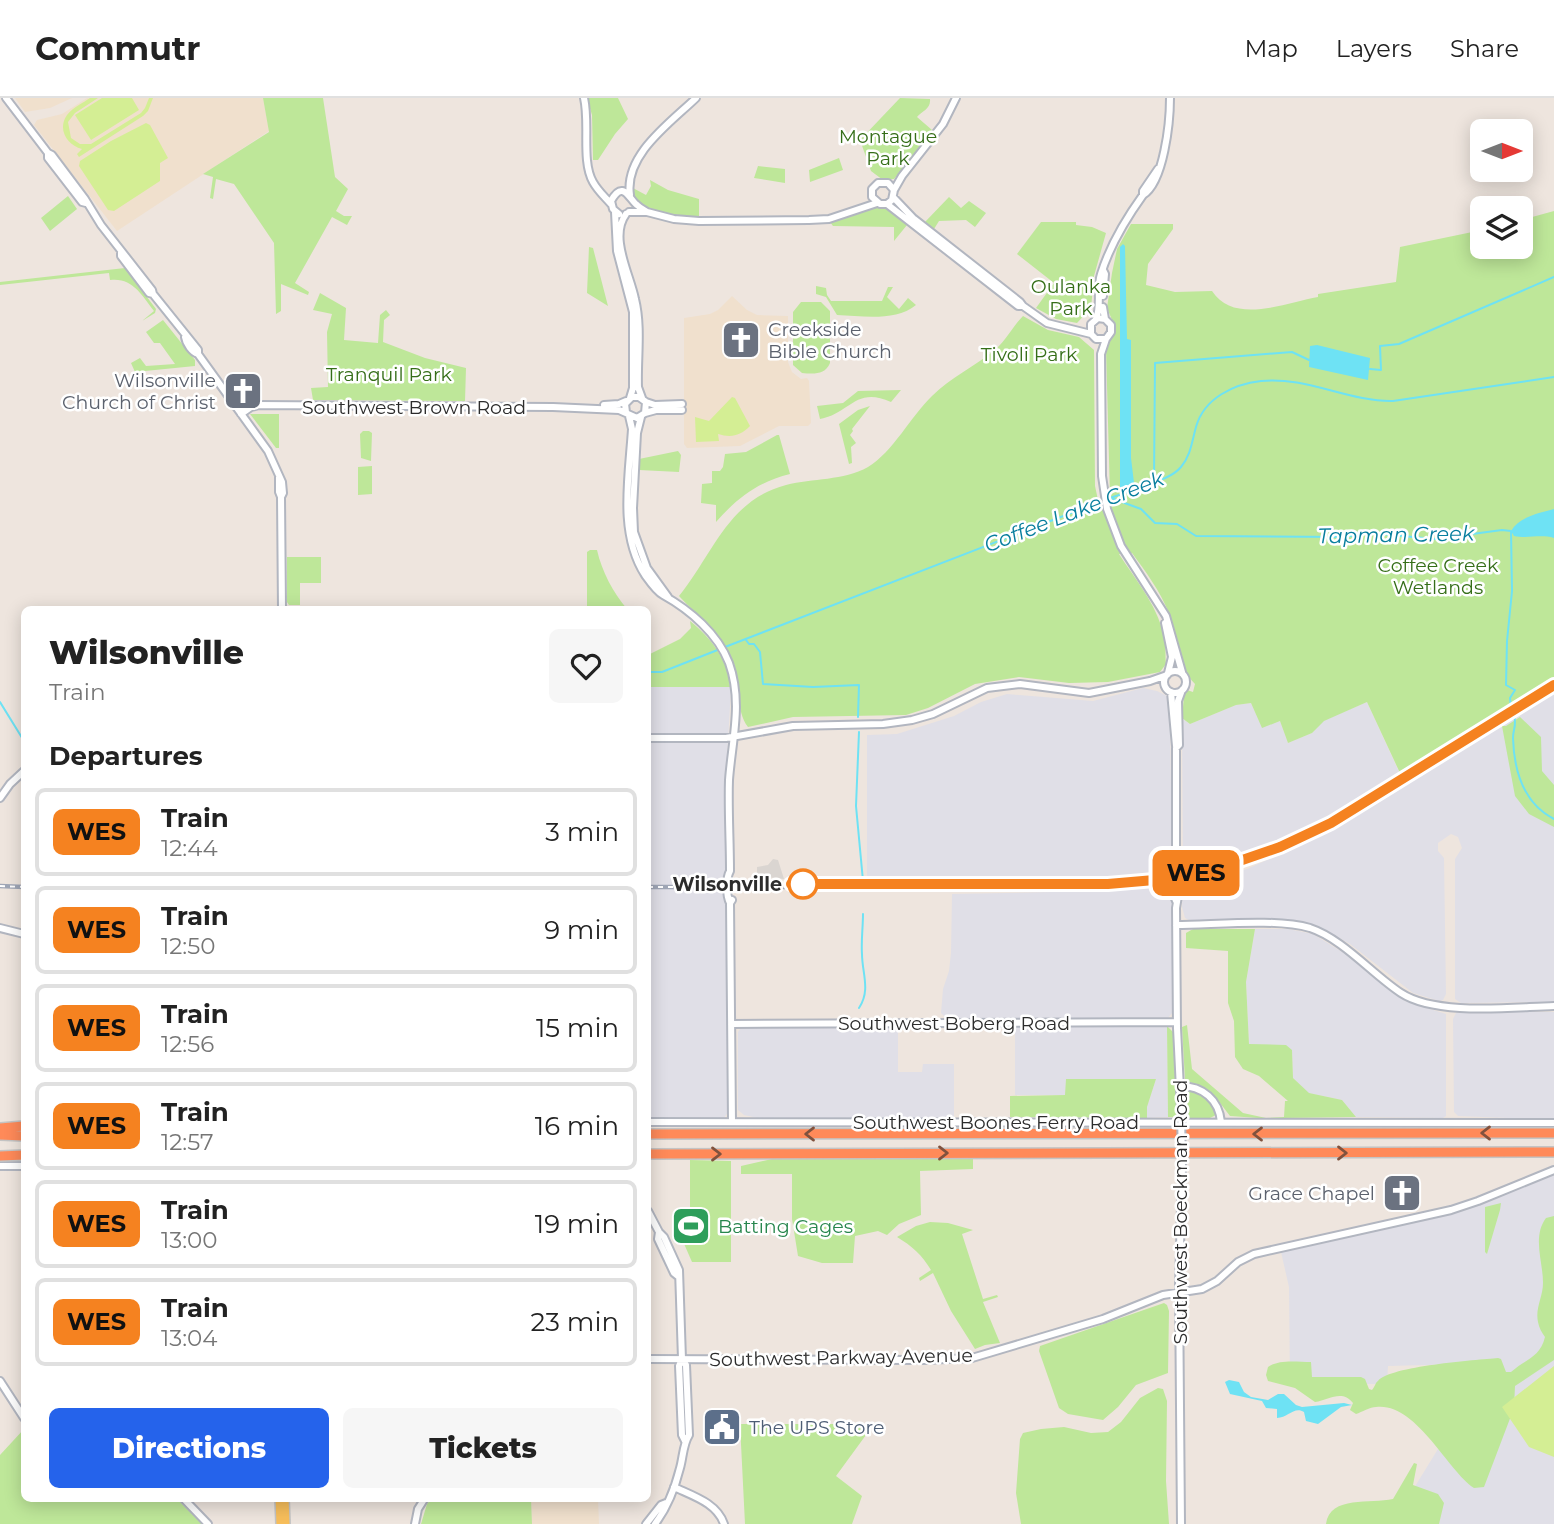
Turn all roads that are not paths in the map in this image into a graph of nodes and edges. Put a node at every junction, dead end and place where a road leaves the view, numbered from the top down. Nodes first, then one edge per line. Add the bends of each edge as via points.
1 (6, 98) edge
2 (584, 98) edge
3 (696, 98) edge
4 (956, 98) edge
5 (1170, 98) edge
6 (902, 176) junction
7 (630, 177) junction
8 (888, 183) junction
9 (597, 188) junction
10 (618, 193) junction
11 (893, 193) junction
12 (871, 194) junction
13 (632, 198) junction
14 (877, 203) junction
15 (611, 204) junction
16 (887, 204) junction
17 (855, 210) junction
18 (615, 212) junction
19 (647, 212) junction
20 (627, 213) junction
21 (1103, 270) junction
22 (1023, 306) junction
23 (1105, 319) junction
24 (1093, 322) junction
25 (1077, 329) junction
26 (1093, 337) junction
27 (1106, 339) junction
28 (1101, 354) junction
29 (628, 399) junction
30 (644, 400) junction
31 (590, 407) junction
32 (241, 414) junction
33 (628, 414) junction
34 (643, 415) junction
35 (668, 597) junction
36 (282, 606) edge
37 (1163, 614) junction
38 (1182, 672) junction
39 (1168, 674) junction
40 (1150, 681) junction
41 (1169, 689) junction
42 (1182, 690) junction
43 (651, 738) edge
44 (734, 738) junction
45 (1176, 748) junction
46 (21, 774) edge
47 (0, 798) edge
48 (1176, 925) junction
49 (0, 928) edge
50 (21, 933) edge
51 (1554, 1006) edge
52 (1177, 1022) junction
53 (731, 1024) junction
54 (1180, 1086) junction
55 (651, 1122) edge
56 (732, 1122) junction
57 (1221, 1122) junction
58 (1554, 1123) edge
59 (21, 1126) edge
60 (0, 1128) edge
61 (1554, 1133) edge
62 (651, 1134) edge
63 (0, 1135) edge
64 (21, 1136) edge
65 (1554, 1152) edge
66 (651, 1154) edge
67 (0, 1156) edge
68 (21, 1156) edge
69 (0, 1166) edge
70 (21, 1166) edge
71 (1554, 1170) edge
72 (651, 1217) edge
73 (1179, 1293) junction
74 (651, 1359) edge
75 (682, 1359) junction
76 (0, 1381) edge
77 (21, 1413) edge
78 (674, 1486) junction
79 (187, 1502) edge
80 (279, 1502) edge
81 (285, 1502) edge
82 (423, 1502) edge
83 (666, 1503) junction
84 (723, 1523) edge
85 (208, 1524) edge
86 (280, 1524) edge
87 (286, 1524) edge
88 (415, 1524) edge
89 (646, 1524) edge
90 (655, 1524) edge
91 (1181, 1524) edge

1 - 32 street via 149,293 198,350
2 - 9 street via 589,169
3 - 7 street via 647,147
4 - 6 street via 943,124
5 - 21 street via 1158,174 1118,233
6 - 8 street
6 - 11 street
7 - 10 street
7 - 13 street
8 - 11 street
8 - 12 street via 876,184
9 - 10 street
9 - 15 street
10 - 13 street
10 - 15 street
11 - 16 street
11 - 22 street via 912,218
12 - 14 street
12 - 17 street
13 - 19 street
13 - 20 street
14 - 16 street
14 - 17 street
15 - 18 street
16 - 22 street
17 - 19 street via 820,220 721,221 680,220
18 - 20 street
18 - 29 street via 617,251 633,312 633,388
19 - 20 street
20 - 30 street via 621,223 621,244 638,312 638,387
21 - 23 street
21 - 24 street
22 - 25 street via 1047,323
23 - 24 street
23 - 27 street via 1112,330
24 - 25 street
24 - 26 street
25 - 26 street
26 - 27 street
26 - 28 street
27 - 28 street
28 - 37 street via 1105,503 1120,542
29 - 30 street, Southwest Brown Road
29 - 31 street, Southwest Brown Road
29 - 33 street
30 - 34 street
30 - 34 street via 682,407
31 - 32 street, Southwest Brown Road via 259,405
31 - 33 street, Southwest Brown Road
32 - 36 street via 266,447 283,486
33 - 34 street, Southwest Brown Road
33 - 35 street via 632,426 629,536 643,571
34 - 35 street via 637,433 633,528 647,568
35 - 44 street via 718,642 729,663 737,705
37 - 38 street
37 - 39 street via 1172,657
38 - 39 street
38 - 42 street via 1186,681
39 - 40 street
39 - 41 street via 1164,680
40 - 41 street
40 - 44 street via 1089,693 1005,685 987,688 912,720 793,726
41 - 42 street
41 - 45 street, Southwest Boeckman Road
42 - 45 street, Southwest Boeckman Road
43 - 44 street
44 - 53 street via 729,783
45 - 48 street, Southwest Boeckman Road
46 - 47 street
48 - 51 street via 1302,926 1328,937 1401,993 1422,1003 1442,1007
48 - 52 street, Southwest Boeckman Road
49 - 50 street
52 - 53 street, Southwest Boberg Road
52 - 54 street, Southwest Boeckman Road
53 - 56 street
54 - 57 street via 1196,1088 1216,1102
54 - 73 street, Southwest Boeckman Road, bridge
55 - 56 street, Southwest Boones Ferry Road
56 - 57 street, Southwest Boones Ferry Road
57 - 58 street, Southwest Boones Ferry Road
59 - 60 highway
61 -> 62 highway
63 - 64 highway
66 -> 65 highway
67 - 68 highway
69 - 70 street
71 - 73 street, Southwest Parkway Avenue via 1447,1211 1254,1254 1209,1285
72 - 75 street via 678,1266
73 - 75 street, Southwest Parkway Avenue via 969,1358
73 - 91 street, Southwest Boeckman Road
74 - 75 street, Southwest Parkway Avenue
75 - 78 street via 685,1441
76 - 77 street
78 - 83 street
78 - 84 street via 705,1502
79 - 85 street
80 - 86 main road
81 - 87 main road
82 - 88 street
83 - 89 street
83 - 90 street

